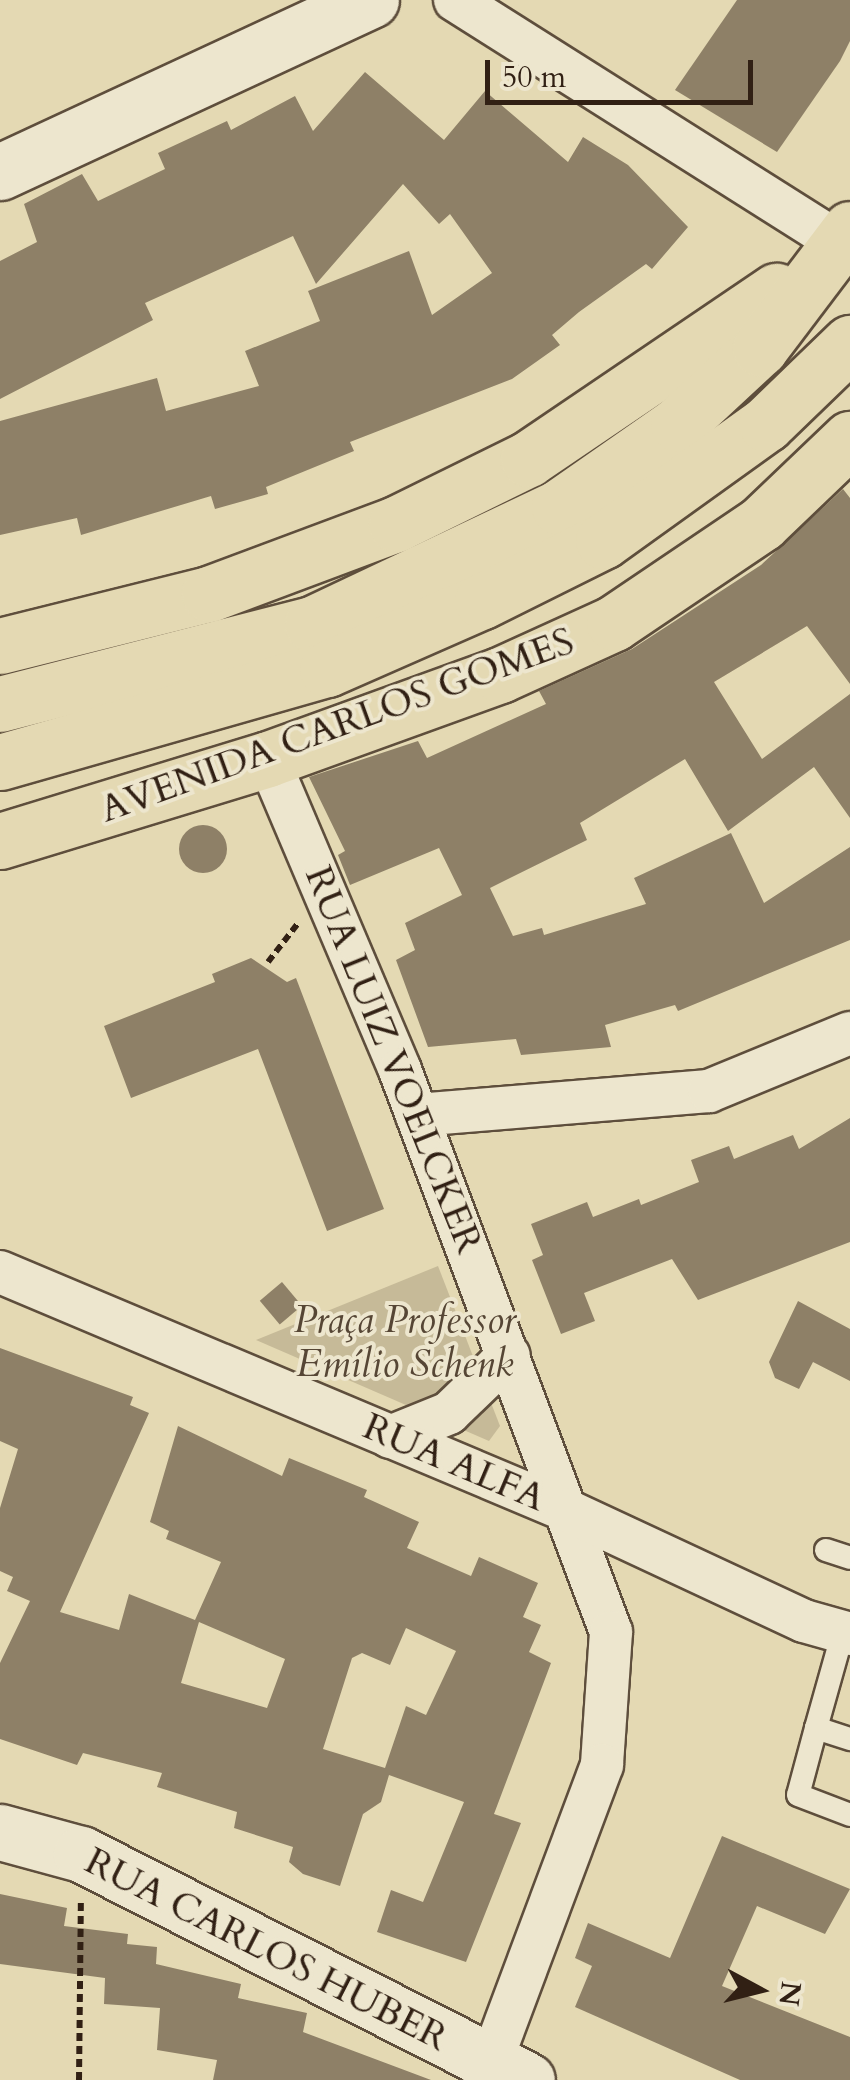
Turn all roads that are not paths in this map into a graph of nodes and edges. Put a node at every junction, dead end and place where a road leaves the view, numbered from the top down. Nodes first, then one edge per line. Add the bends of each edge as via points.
1 (371, 0) edge
2 (455, 0) edge
3 (0, 172) edge
4 (847, 244) edge
5 (850, 343) edge
6 (850, 439) edge
7 (0, 646) edge
8 (0, 704) edge
9 (0, 716) edge
10 (268, 759) junction
11 (0, 762) edge
12 (0, 841) edge
13 (850, 1033) edge
14 (417, 1115) junction
15 (0, 1272) edge
16 (509, 1355) junction
17 (533, 1419) junction
18 (390, 1436) junction
19 (477, 1473) junction
20 (568, 1511) junction
21 (826, 1550) dead end
22 (850, 1558) edge
23 (847, 1633) edge
24 (816, 1728) junction
25 (850, 1739) edge
26 (850, 1816) edge
27 (0, 1832) edge
28 (500, 2075) edge

1 - 3 main road
2 - 4 street
4 - 7 main road via 528,459 396,524 209,594
4 - 8 main road via 760,348 678,424 560,507 312,624
4 - 9 lane via 700,421 567,515 312,633
5 - 11 main road, AVENIDA CARLOS GOMES via 766,424 603,541 551,567 327,669
6 - 10 main road, AVENIDA CARLOS GOMES via 762,523 614,623 500,675
10 - 12 main road, AVENIDA CARLOS GOMES
10 - 14 street, RUA LUIZ VOELCKER
13 - 14 street via 709,1091
14 - 16 street, RUA LUIZ VOELCKER
15 - 18 street, RUA ALFA
16 - 17 street, RUA LUIZ VOELCKER
16 - 18 street via 450,1413
17 - 19 street via 520,1461
17 - 20 street, RUA LUIZ VOELCKER
18 - 19 street, RUA ALFA
19 - 20 street, RUA ALFA
20 - 23 street, RUA ALFA
20 - 28 street, RUA LUIZ VOELCKER via 611,1632 602,1765
21 - 22 lane
23 - 24 lane
24 - 25 lane
24 - 26 lane via 798,1795
27 - 28 main road, RUA CARLOS HUBER via 81,1854

